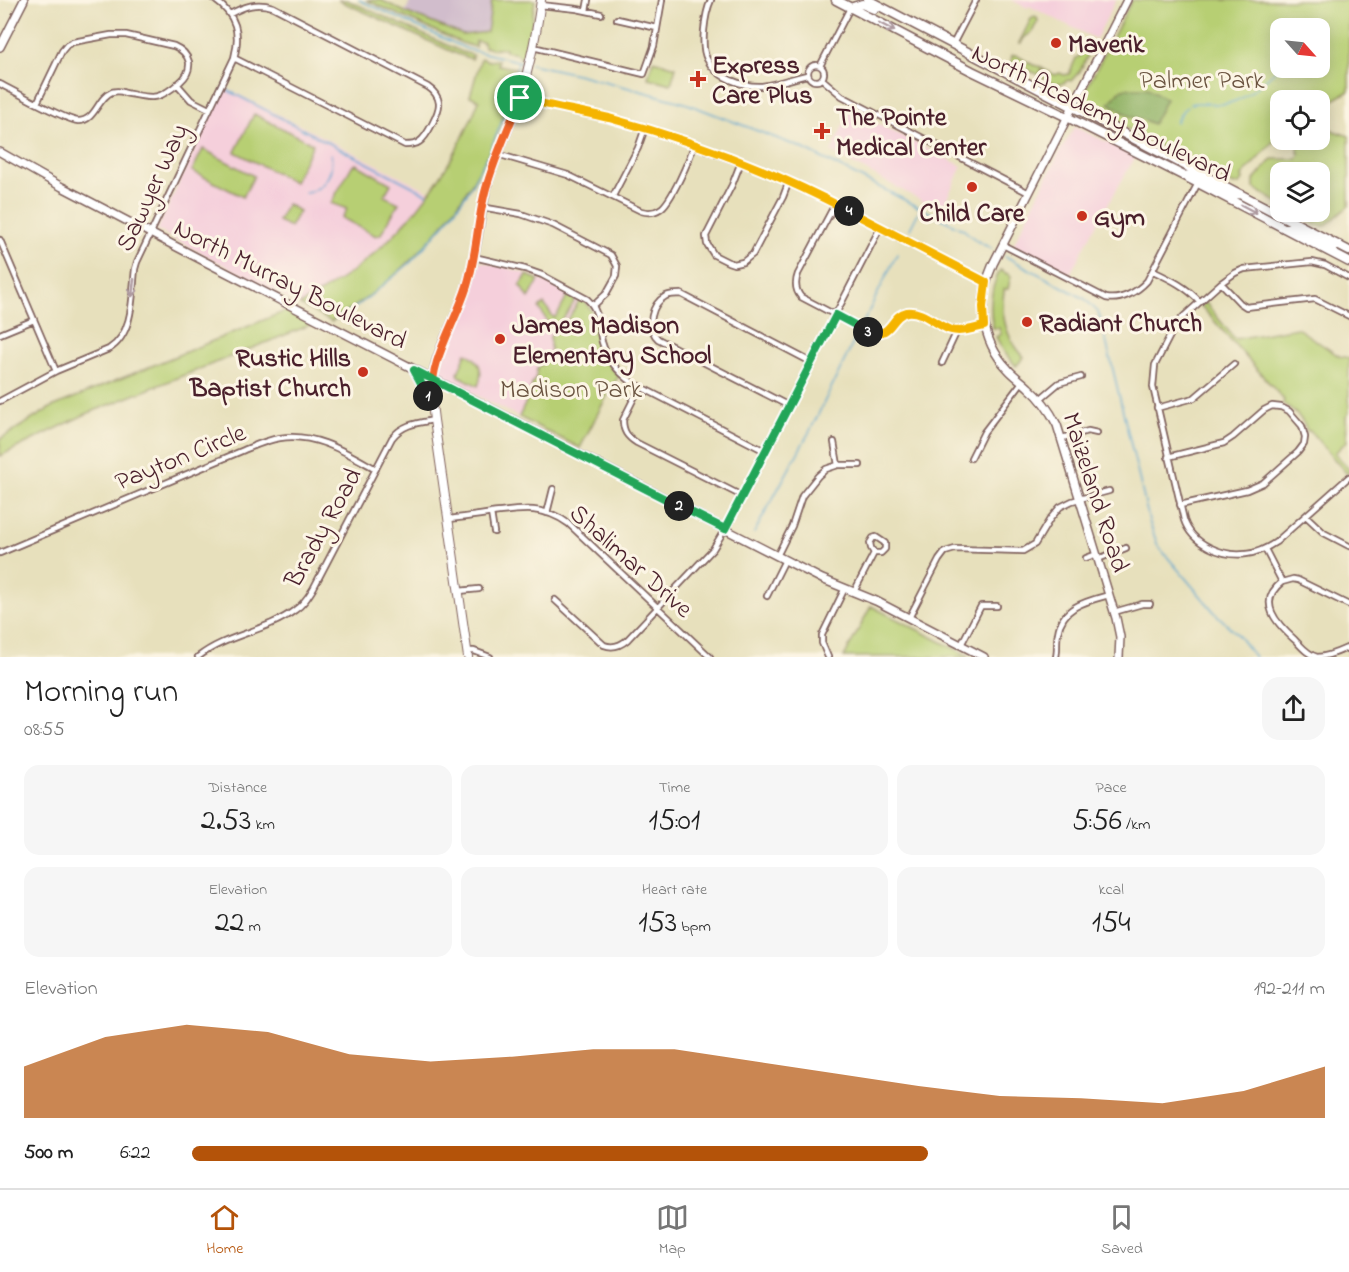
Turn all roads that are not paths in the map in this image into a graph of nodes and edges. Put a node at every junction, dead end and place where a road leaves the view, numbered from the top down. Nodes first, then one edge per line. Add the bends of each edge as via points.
1 (24, 0) edge
2 (215, 0) edge
3 (588, 0) edge
4 (662, 0) edge
5 (711, 0) edge
6 (836, 0) edge
7 (868, 0) edge
8 (976, 0) edge
9 (1126, 0) edge
10 (540, 3) edge
11 (850, 8) junction
12 (586, 11) junction
13 (230, 14) junction
14 (601, 14) dead end
15 (617, 19) dead end
16 (913, 23) junction
17 (657, 28) junction
18 (953, 45) junction
19 (0, 47) edge
20 (532, 50) junction
21 (234, 58) junction
22 (820, 66) junction
23 (807, 75) junction
24 (822, 79) junction
25 (0, 84) edge
26 (177, 84) junction
27 (520, 98) junction
28 (37, 103) junction
29 (1072, 106) junction
30 (209, 109) junction
31 (1067, 117) junction
32 (645, 128) junction
33 (694, 145) junction
34 (0, 152) edge
35 (497, 154) junction
36 (741, 162) junction
37 (1184, 176) junction
38 (789, 181) junction
39 (1198, 183) junction
40 (1029, 193) junction
41 (1239, 194) junction
42 (613, 196) junction
43 (835, 204) junction
44 (481, 207) junction
45 (880, 228) junction
46 (1285, 228) junction
47 (150, 233) junction
48 (0, 240) edge
49 (1003, 244) junction
50 (1339, 245) junction
51 (1349, 251) edge
52 (474, 256) junction
53 (1349, 262) edge
54 (1153, 271) junction
55 (1349, 278) edge
56 (986, 282) junction
57 (1221, 283) junction
58 (1200, 302) junction
59 (593, 306) junction
60 (836, 315) junction
61 (1349, 316) edge
62 (34, 320) junction
63 (984, 326) junction
64 (957, 331) junction
65 (0, 334) edge
66 (812, 362) junction
67 (942, 363) dead end
68 (1234, 364) dead end
69 (414, 370) junction
70 (56, 372) junction
71 (1081, 377) dead end
72 (433, 380) junction
73 (1022, 382) junction
74 (640, 386) junction
75 (1040, 399) junction
76 (0, 401) edge
77 (432, 403) junction
78 (789, 406) junction
79 (1157, 408) junction
80 (434, 420) junction
81 (1097, 433) dead end
82 (1062, 438) junction
83 (834, 442) dead end
84 (765, 451) junction
85 (1168, 457) junction
86 (970, 458) dead end
87 (838, 465) junction
88 (860, 465) dead end
89 (376, 469) junction
90 (1349, 477) edge
91 (554, 489) dead end
92 (1109, 491) dead end
93 (742, 496) junction
94 (1080, 499) junction
95 (1180, 505) junction
96 (491, 513) junction
97 (547, 513) junction
98 (1306, 516) junction
99 (449, 519) junction
100 (725, 529) junction
101 (494, 532) dead end
102 (1349, 546) edge
103 (1126, 548) dead end
104 (1027, 549) junction
105 (1265, 549) junction
106 (1222, 552) junction
107 (0, 553) edge
108 (874, 553) dead end
109 (777, 555) junction
110 (1030, 555) dead end
111 (1098, 556) junction
112 (1086, 558) dead end
113 (785, 560) junction
114 (1219, 560) dead end
115 (1282, 582) junction
116 (845, 588) junction
117 (479, 589) dead end
118 (459, 591) junction
119 (854, 592) junction
120 (1109, 595) junction
121 (767, 596) dead end
122 (555, 600) dead end
123 (1150, 604) dead end
124 (1349, 604) edge
125 (997, 606) dead end
126 (658, 608) junction
127 (1114, 612) junction
128 (1058, 613) dead end
129 (1064, 617) junction
130 (909, 618) junction
131 (961, 645) junction
132 (1349, 647) edge
133 (468, 654) edge
134 (709, 656) edge
135 (198, 657) edge
136 (490, 657) edge
137 (828, 657) edge
138 (984, 657) edge
139 (1056, 657) edge
140 (1119, 657) edge

1 - 19 main road
2 - 13 street
3 - 12 street
4 - 17 street
5 - 23 street via 703,45 713,68 728,79 747,85 763,86
6 - 11 highway, North Academy Boulevard
7 - 16 highway, North Academy Boulevard
8 - 18 street
9 - 29 main road, Maizeland Road
10 - 12 street
10 - 20 main road
11 - 16 highway via 867,5 903,24
11 - 22 street
11 -> 31 highway, North Academy Boulevard
12 - 14 street
13 - 21 street, Sawyer Way via 238,39
13 - 21 street via 250,4 273,7 428,87 438,99 438,111 422,140 405,145
15 - 17 street
16 - 18 highway, North Academy Boulevard
17 - 20 street via 644,74
18 - 29 highway, North Academy Boulevard
20 - 27 main road
21 - 30 street, Sawyer Way
22 - 23 street via 811,66
22 - 24 street
23 - 24 street via 813,81
24 - 40 street via 842,96
25 - 28 street
26 - 28 street via 156,98 115,91 89,117 78,121
26 - 28 street via 189,68 181,50 126,35 111,35 67,45
26 - 30 street via 191,100
27 - 32 street
27 - 35 main road
29 - 31 main road, Maizeland Road
29 - 41 highway, North Academy Boulevard
30 - 47 street, Sawyer Way
31 - 37 highway, North Academy Boulevard
31 - 40 main road, Maizeland Road
32 - 33 street
32 - 42 street via 639,148
33 - 36 street
33 - 42 street via 660,209 647,212
34 - 47 main road, North Murray Boulevard
35 - 42 street via 568,175
35 - 44 main road
36 - 38 street
36 - 38 street via 706,236 711,252 728,262 739,264 753,254
37 - 39 highway, North Academy Boulevard
37 - 41 main road via 1196,177 1231,195
38 - 43 street
39 -> 46 highway, North Academy Boulevard
39 - 54 street
40 - 49 main road, Maizeland Road
41 - 50 highway, North Academy Boulevard
43 - 45 street
43 - 60 street via 796,284 801,297
44 - 52 main road
44 - 59 street via 553,225 610,255 617,266 616,276 606,294
45 - 56 street
45 - 60 street
46 - 50 main road via 1293,228 1332,248
46 - 53 highway, North Academy Boulevard
47 - 69 main road, North Murray Boulevard
47 -> 70 street, Sawyer Way via 135,269 128,324 119,341
48 - 62 street
49 - 54 street via 1109,298 1134,292
49 - 56 main road, Maizeland Road
50 - 51 highway, North Academy Boulevard
52 - 59 street via 535,273 582,296
52 - 72 main road via 462,302 439,353
54 - 58 street via 1192,292
55 - 57 street via 1321,263 1307,262 1244,269
56 - 63 main road, Maizeland Road
57 - 58 street
57 - 61 street via 1246,307 1315,299
58 - 79 street via 1173,328 1157,361 1153,382
59 - 74 street via 608,356 620,373
60 - 64 street via 875,334 888,330 906,312
60 - 66 street
62 - 65 street
62 - 70 street
63 - 64 street
63 - 73 main road, Maizeland Road via 998,357
64 - 67 street
66 - 78 street
66 - 78 street via 681,294 667,296 655,309 651,327 658,339
68 - 79 street via 1194,398
69 - 72 main road, North Murray Boulevard
69 - 77 main road
70 - 76 street, Sawyer Way
71 - 75 street via 1059,383
72 - 77 main road
72 - 100 main road, North Murray Boulevard
73 - 75 main road, Maizeland Road
73 - 86 street via 984,432
74 - 84 street
74 - 93 street via 623,420 626,434
75 - 82 main road, Maizeland Road
77 - 80 main road
78 - 84 street
79 - 85 street
80 - 89 street, Brady Road via 400,429
80 - 99 main road
81 - 82 street via 1088,431
82 - 94 main road, Maizeland Road
83 - 87 street
84 - 93 street
85 - 95 street
85 - 95 street via 1224,443 1272,406 1286,409 1304,431 1304,444 1298,452 1263,483
87 - 88 street
87 - 109 street via 822,472 804,492
89 - 107 street, Payton Circle via 313,439 279,438
89 - 135 street, Brady Road via 301,605 276,622 213,646
90 - 98 street
91 - 97 street
92 - 94 street
93 - 100 street
94 - 104 street via 1055,512 1038,540
94 - 111 main road, Maizeland Road
95 - 106 street via 1185,526 1196,539
96 - 97 street, Shalimar Drive via 529,508
96 - 99 street, Shalimar Drive
96 - 101 street
97 - 126 street, Shalimar Drive via 569,524
98 - 102 street via 1324,533
98 - 105 street
99 - 118 main road
100 - 109 main road, North Murray Boulevard
100 - 126 street via 713,549
103 - 111 street
104 - 110 street
104 - 130 street via 945,552
105 - 106 street via 1245,555
105 - 115 street
106 - 114 street
108 - 119 street
109 - 113 main road, North Murray Boulevard
111 - 112 street
111 - 120 main road, Maizeland Road
113 - 116 main road, North Murray Boulevard
113 - 121 street
115 - 124 street via 1298,580
115 - 132 street via 1270,601 1273,616 1282,628 1314,656 1327,656
116 - 119 main road, North Murray Boulevard
116 - 137 street via 822,635
117 - 118 street
118 - 133 main road
119 - 130 main road, North Murray Boulevard
120 - 127 main road, Maizeland Road
120 - 129 street via 1077,605
122 - 126 street via 600,642 611,647 627,640
123 - 127 street
125 - 131 street via 981,606
126 - 134 street, Shalimar Drive
127 - 140 main road, Maizeland Road via 1120,637
128 - 129 street
129 - 139 street
130 - 131 main road, North Murray Boulevard
131 - 138 main road, North Murray Boulevard
133 - 136 street via 474,651

